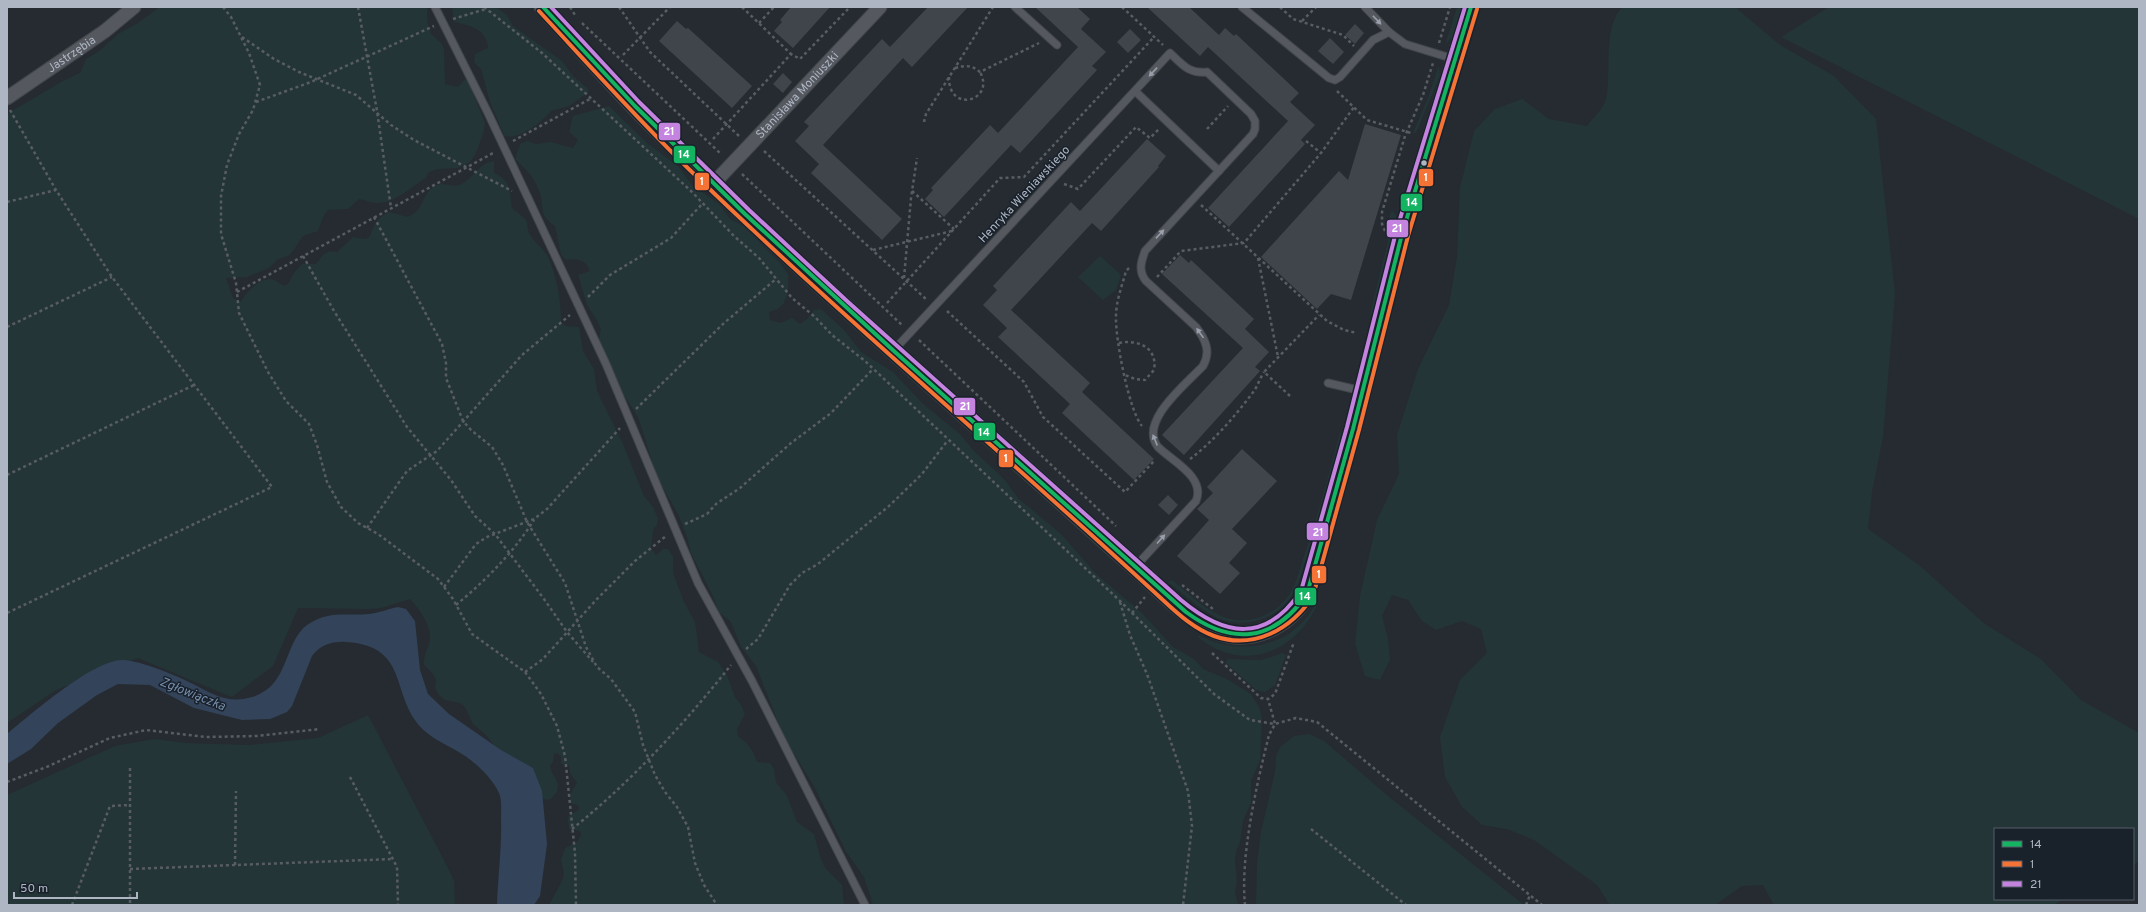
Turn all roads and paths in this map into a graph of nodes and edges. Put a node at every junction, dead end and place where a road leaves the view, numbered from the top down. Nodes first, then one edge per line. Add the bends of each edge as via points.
1 (134, 7) edge
2 (223, 7) edge
3 (358, 7) edge
4 (435, 7) edge
5 (542, 7) edge
6 (570, 7) edge
7 (618, 7) edge
8 (670, 7) edge
9 (742, 7) edge
10 (774, 7) edge
11 (850, 7) edge
12 (880, 7) edge
13 (993, 7) edge
14 (1015, 7) edge
15 (1122, 7) edge
16 (1242, 7) edge
17 (1280, 7) edge
18 (1316, 7) edge
19 (1365, 7) edge
20 (1450, 7) edge
21 (1472, 7) edge
22 (485, 8) edge
23 (443, 22) junction
24 (1302, 22) junction
25 (759, 23) junction
26 (1390, 32) junction
27 (241, 37) junction
28 (640, 37) junction
29 (1154, 37) junction
30 (1049, 38) junction
31 (1057, 45) dead end
32 (1170, 53) junction
33 (1362, 53) junction
34 (1436, 53) junction
35 (791, 54) junction
36 (623, 55) dead end
37 (368, 57) junction
38 (1454, 60) junction
39 (954, 68) junction
40 (980, 72) junction
41 (949, 76) junction
42 (318, 79) junction
43 (1331, 86) dead end
44 (1135, 91) junction
45 (7, 98) edge
46 (1235, 98) junction
47 (590, 99) junction
48 (256, 102) junction
49 (1354, 107) junction
50 (377, 111) junction
51 (11, 112) dead end
52 (924, 122) dead end
53 (727, 124) junction
54 (1207, 129) dead end
55 (1407, 131) junction
56 (1166, 132) dead end
57 (1412, 133) dead end
58 (713, 139) dead end
59 (1306, 141) dead end
60 (753, 144) junction
61 (504, 146) junction
62 (1321, 154) junction
63 (917, 158) dead end
64 (732, 165) junction
65 (468, 167) junction
66 (1219, 171) junction
67 (714, 183) junction
68 (56, 190) junction
69 (1058, 190) dead end
70 (912, 191) junction
71 (1194, 198) junction
72 (528, 199) junction
73 (7, 202) edge
74 (702, 204) junction
75 (391, 208) junction
76 (374, 217) junction
77 (953, 230) junction
78 (1386, 235) dead end
79 (907, 242) junction
80 (1244, 243) junction
81 (873, 250) junction
82 (1145, 251) junction
83 (303, 256) junction
84 (1258, 256) junction
85 (112, 277) junction
86 (776, 279) junction
87 (905, 280) junction
88 (1150, 285) junction
89 (237, 292) junction
90 (887, 303) dead end
91 (952, 304) dead end
92 (936, 305) junction
93 (579, 307) junction
94 (946, 310) junction
95 (942, 315) dead end
96 (1319, 315) junction
97 (7, 327) edge
98 (910, 332) junction
99 (1357, 333) dead end
100 (1118, 342) junction
101 (894, 350) junction
102 (1278, 357) junction
103 (873, 369) junction
104 (1264, 372) junction
105 (1125, 374) junction
106 (1328, 383) dead end
107 (194, 385) junction
108 (1362, 391) junction
109 (1290, 396) dead end
110 (628, 418) junction
111 (464, 421) junction
112 (1153, 438) junction
113 (948, 440) junction
114 (1163, 452) junction
115 (430, 456) junction
116 (1179, 465) junction
117 (7, 475) edge
118 (534, 519) junction
119 (527, 522) junction
120 (530, 526) junction
121 (367, 528) junction
122 (675, 528) junction
123 (1118, 528) dead end
124 (495, 534) junction
125 (509, 553) junction
126 (1135, 567) junction
127 (1180, 584) dead end
128 (444, 587) junction
129 (1147, 595) dead end
130 (1119, 600) junction
131 (456, 605) junction
132 (1216, 610) dead end
133 (7, 612) edge
134 (1132, 613) junction
135 (577, 621) junction
136 (567, 632) junction
137 (1294, 642) dead end
138 (1212, 653) dead end
139 (738, 655) junction
140 (597, 667) junction
141 (525, 672) junction
142 (1268, 699) junction
143 (1275, 724) junction
144 (320, 729) dead end
145 (648, 758) junction
146 (130, 768) dead end
147 (350, 778) dead end
148 (7, 782) edge
149 (236, 791) dead end
150 (130, 805) junction
151 (1311, 829) dead end
152 (572, 830) junction
153 (393, 859) junction
154 (235, 865) junction
155 (130, 869) junction
156 (1530, 895) junction
157 (72, 905) edge
158 (130, 905) edge
159 (398, 905) edge
160 (576, 905) edge
161 (717, 905) edge
162 (865, 905) edge
163 (1183, 905) edge
164 (1245, 905) edge
165 (1406, 905) edge
166 (1526, 905) edge
167 (1542, 905) edge

1 - 45 street, Jastrzębia
2 - 27 path
3 - 37 path
4 - 23 lane
5 - 67 street via 649,121
6 - 64 path via 576,17
7 - 28 path
8 - 28 path
9 - 25 path
10 - 25 path
11 - 35 path via 800,59
12 - 60 street, Stanisława Moniuszki
13 - 39 path
14 - 30 lane
15 - 29 path
16 - 33 lane via 1329,78 1335,80 1340,77
17 - 24 path
18 - 24 path
19 -> 26 lane
20 - 34 path
21 - 38 street
22 - 23 path
22 - 47 path via 542,53
23 - 37 path
23 - 61 lane
24 - 33 path via 1343,35
25 - 35 path
26 - 33 lane via 1373,40
26 - 34 lane via 1405,44
27 - 42 path via 274,59
27 - 48 path via 260,85
28 - 36 path
28 - 53 path via 658,60
29 - 32 path
29 - 77 path via 1024,177 1000,178
30 - 31 lane
30 - 40 path
32 -> 44 lane, Henryka Wieniawskiego
32 - 46 lane via 1189,70 1197,73 1207,72
34 - 38 lane
34 - 55 path via 1423,95
35 - 53 path
37 - 42 path
37 - 50 path
38 - 108 street via 1402,234
39 - 40 path via 965,65
39 - 41 path
40 - 41 path via 983,90 972,99 960,99 955,96 951,91
41 - 52 path via 926,114
42 - 48 path
42 - 50 path via 356,95
43 - 49 path
44 - 66 lane
44 - 92 lane, Henryka Wieniawskiego
46 - 54 path
46 - 66 lane via 1251,114 1255,129
47 - 61 path
47 - 74 path
48 - 89 path via 239,134 227,165 221,196 221,234
49 - 55 path via 1367,120
49 - 62 path
50 - 65 path via 391,125 414,140
50 - 75 path
51 - 68 path
53 - 58 path
53 - 60 path via 744,141
55 - 57 path
55 - 78 path via 1382,212
56 - 69 path via 1161,127 1150,138 1136,127 1078,189 1064,184
59 - 62 path
60 - 64 street, Stanisława Moniuszki
60 - 81 path via 760,147
61 - 65 path
61 - 72 lane
62 - 80 path
63 - 70 path
64 - 67 street, Stanisława Moniuszki
64 - 98 path
65 - 72 path
65 - 75 path
66 - 71 lane
67 - 101 street
68 - 73 path
68 - 85 path
70 - 77 path
70 - 79 path
71 - 80 path
82 -> 71 lane
72 - 93 lane
74 - 86 path via 759,258
74 - 93 path via 672,238 610,274
75 - 76 path
76 - 83 path
76 - 111 path via 442,344 446,378
77 - 79 path
77 - 87 path
79 - 81 path
79 - 87 path
80 - 84 path
80 - 88 path via 1181,251
81 - 87 path
82 - 88 lane via 1140,264 1141,271
82 - 100 path via 1126,271 1116,317
83 - 89 path
83 - 115 path via 334,311 407,427
84 - 96 path
84 - 102 path
85 - 97 path
85 - 107 path
86 - 103 path via 792,298
86 - 110 path via 724,323
87 - 90 path
87 - 92 path
112 -> 88 lane via 1152,431 1157,416 1203,366 1208,358 1208,350 1203,335 1196,327
89 - 121 path via 239,313 268,372 286,401 309,424 327,482 341,507
91 - 94 path
92 - 94 path
92 - 98 lane, Henryka Wieniawskiego
93 - 110 lane
93 - 111 path via 522,355
94 - 95 path
94 - 114 path via 1024,382 1043,417 1125,492
96 - 99 path via 1332,324
96 - 102 path
98 - 101 lane, Henryka Wieniawskiego
98 - 123 path
100 - 105 path
100 - 105 path via 1141,343 1152,354 1154,360 1154,370 1145,380
101 - 126 street
102 - 104 path
103 - 113 path
103 - 122 path via 831,413 791,443 740,488 716,504 707,514
104 - 109 path
104 - 116 path via 1243,405 1204,448
105 - 112 path via 1139,423
106 - 108 lane
107 - 117 path
107 - 133 path via 272,487
108 - 126 street via 1307,594 1292,615 1280,625 1242,636 1217,631 1203,624
110 - 118 path via 599,454 547,509
110 - 122 lane
111 - 115 path
111 - 119 path via 492,447 503,465
114 -> 112 lane
113 - 130 path
113 - 139 path via 922,474 889,506 790,585 758,639
114 - 116 lane
115 - 121 path via 407,471
115 - 124 path via 451,480 475,516
126 -> 116 lane via 1196,501 1197,483
118 - 119 path
118 - 120 path
119 - 120 path
119 - 124 path
120 - 125 path
120 - 135 path via 565,583
121 - 128 path via 416,563
122 - 135 path via 635,561
122 - 139 lane via 698,583
124 - 125 path
124 - 128 path via 476,544
125 - 131 path via 484,581
125 - 136 path
127 - 132 path
128 - 131 path
129 - 134 path
130 - 134 path
130 - 163 path via 1188,791 1192,826
131 - 141 path via 472,634
134 - 143 path via 1214,694 1250,720
135 - 136 path
135 - 140 path via 586,647
136 - 140 path
136 - 141 path via 543,659
137 - 142 path via 1274,694
138 - 142 path via 1261,698
139 - 145 path via 706,696
139 - 162 lane
140 - 145 path via 611,679 635,712 642,746
141 - 152 path via 541,694 557,726 565,756
142 - 143 path
143 - 156 path via 1296,718 1317,722
143 - 164 path via 1269,734 1264,753 1250,830
144 - 148 path via 257,736 206,737 146,730 110,738
145 - 152 path via 604,804
145 - 161 path via 655,775 688,827 695,862 704,885
146 - 150 path
147 - 153 path
149 - 154 path
150 - 155 path
150 - 157 path via 110,806
151 - 165 path
152 - 160 path
153 - 154 path
153 - 159 path via 397,867
154 - 155 path
155 - 158 path
156 - 166 path
156 - 167 path

